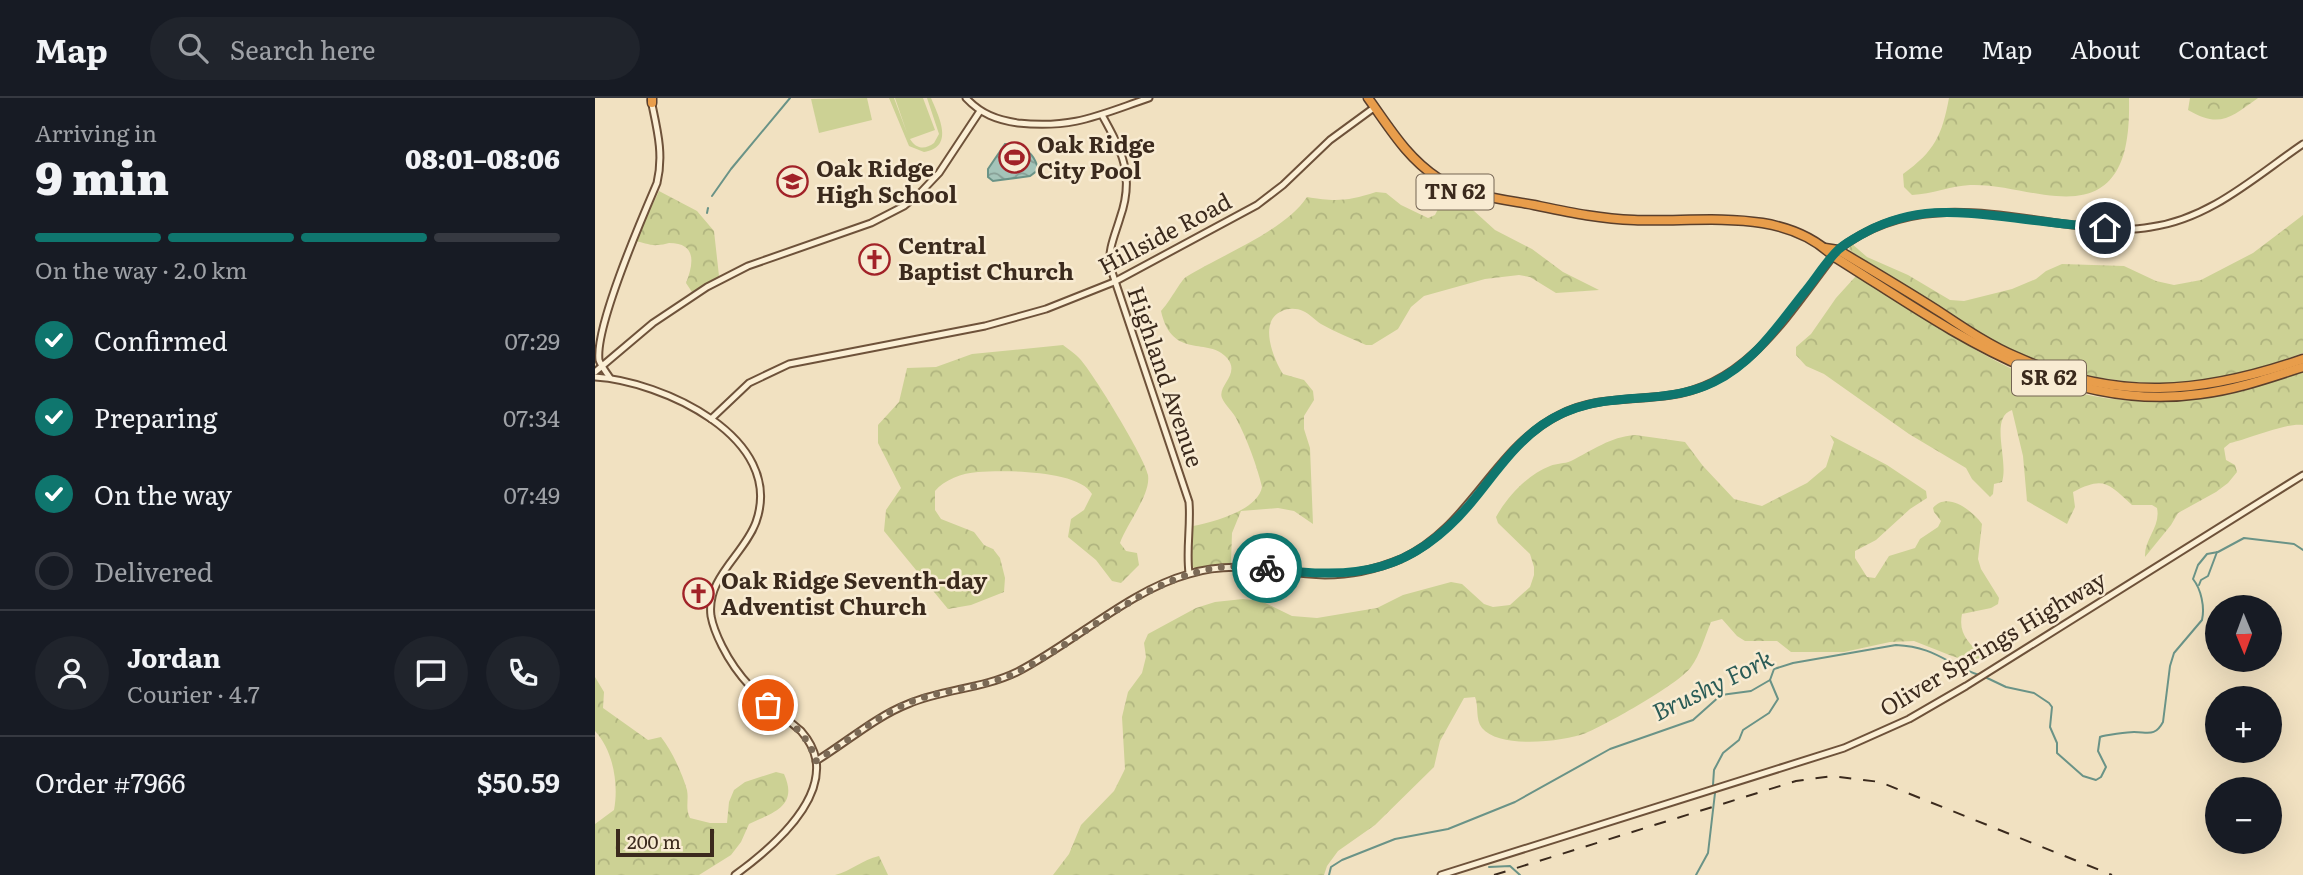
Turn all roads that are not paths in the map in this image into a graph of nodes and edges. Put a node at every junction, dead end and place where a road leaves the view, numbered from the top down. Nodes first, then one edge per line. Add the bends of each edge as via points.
1 (966, 98) edge
2 (1149, 98) edge
3 (1362, 98) edge
4 (1368, 98) edge
5 (651, 99) edge
6 (1373, 109) junction
7 (980, 111) junction
8 (1102, 115) junction
9 (2303, 144) edge
10 (1825, 248) joint
11 (1835, 253) junction
12 (1114, 282) junction
13 (2303, 359) edge
14 (603, 367) junction
15 (2303, 367) edge
16 (595, 372) edge
17 (595, 377) edge
18 (610, 378) junction
19 (711, 419) junction
20 (2303, 475) edge
21 (1189, 573) junction
22 (816, 761) junction
23 (735, 875) edge
24 (1441, 875) edge

1 - 7 street
2 - 8 street
3 - 6 highway, TN 62
4 - 6 highway, TN 62
5 - 14 street via 660,169 604,311 597,352
6 - 10 highway, TN 62 via 1412,157 1445,182 1486,196 1587,216 1768,224
6 - 12 street, Hillside Road via 1329,140 1257,205
7 - 8 street via 1005,121 1050,125
7 - 14 street via 939,173 904,206 707,286 653,323
8 - 12 street, Highland Avenue via 1121,151 1127,181 1110,249
9 - 11 street via 2214,205 2170,224 2111,229 1938,211 1893,220
10 - 11 highway, SR 62
11 - 13 highway, SR 62 via 2002,350 2073,377 2119,386 2191,387 2245,378
11 - 15 highway, SR 62 via 1989,353 2072,385 2125,395 2189,396 2239,387
11 - 21 street via 1739,368 1681,394 1598,401 1555,416 1520,443 1455,521 1403,558 1339,574 1245,566
12 - 19 street, Hillside Road via 985,326 789,363 749,383
12 - 21 street, Highland Avenue via 1189,502
14 - 16 street
14 - 18 street
17 - 18 street
18 - 19 street via 660,391
19 - 22 street via 747,455 760,492 754,527 714,589 713,624 744,681 801,731
20 - 24 street, Oliver Springs Highway via 1909,719 1844,748
21 - 22 street via 1156,587 1017,672 908,704
22 - 23 street via 814,789 802,811

